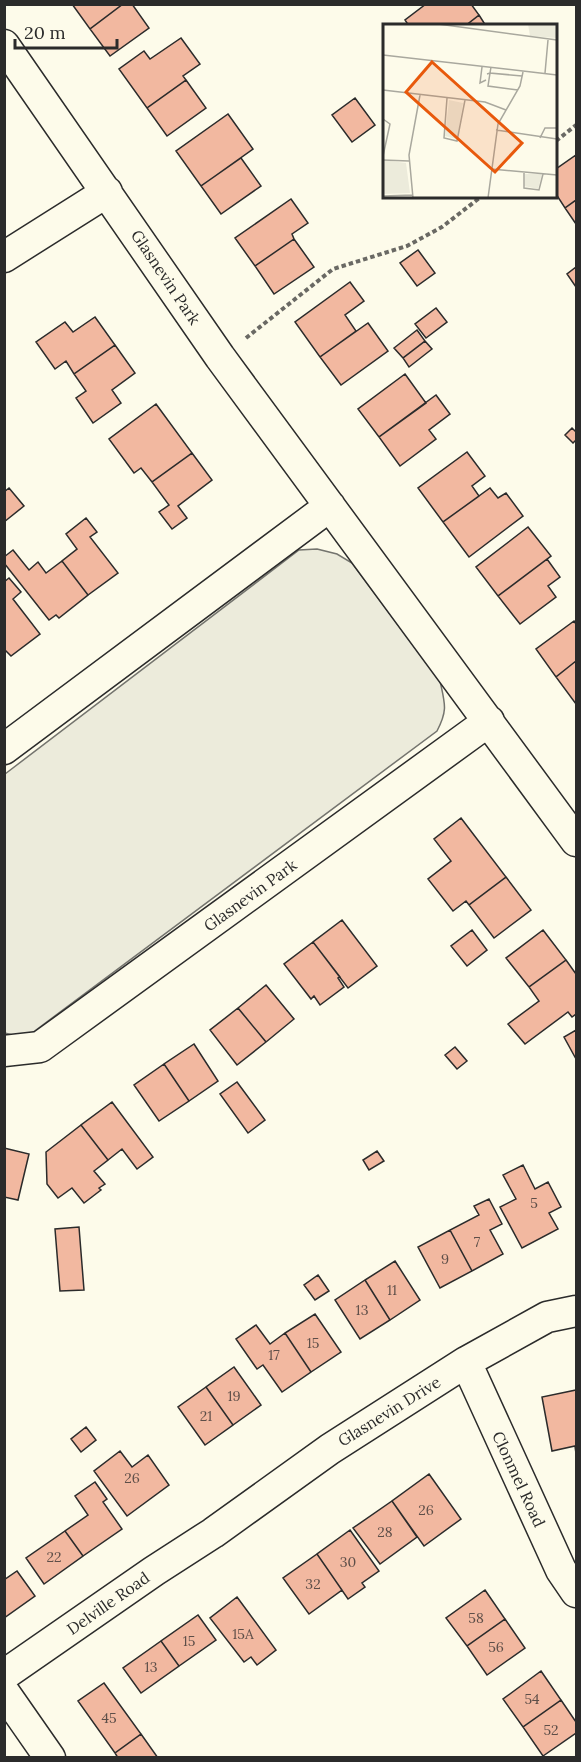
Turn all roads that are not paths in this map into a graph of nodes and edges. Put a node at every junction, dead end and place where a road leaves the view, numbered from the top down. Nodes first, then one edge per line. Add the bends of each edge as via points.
1 (4, 45) edge
2 (107, 192) junction
3 (4, 257) edge
4 (330, 506) junction
5 (489, 721) junction
6 (4, 749) edge
7 (576, 841) edge
8 (4, 1051) edge
9 (576, 1311) edge
10 (466, 1362) junction
11 (213, 1533) joint
12 (576, 1592) edge
13 (4, 1675) edge
14 (4, 1692) edge
15 (50, 1758) edge

1 - 2 street, Glasnevin Park
2 - 3 street
2 - 4 street, Glasnevin Park via 220,357
4 - 5 street, Glasnevin Park
4 - 6 street
5 - 7 street, Glasnevin Park
5 - 8 street, Glasnevin Park via 40,1047
9 - 10 street, Glasnevin Drive via 547,1317
10 - 11 street, Glasnevin Drive via 330,1449
10 - 12 street, Clonmel Road via 561,1569
11 - 13 street, Delville Road
14 - 15 street

